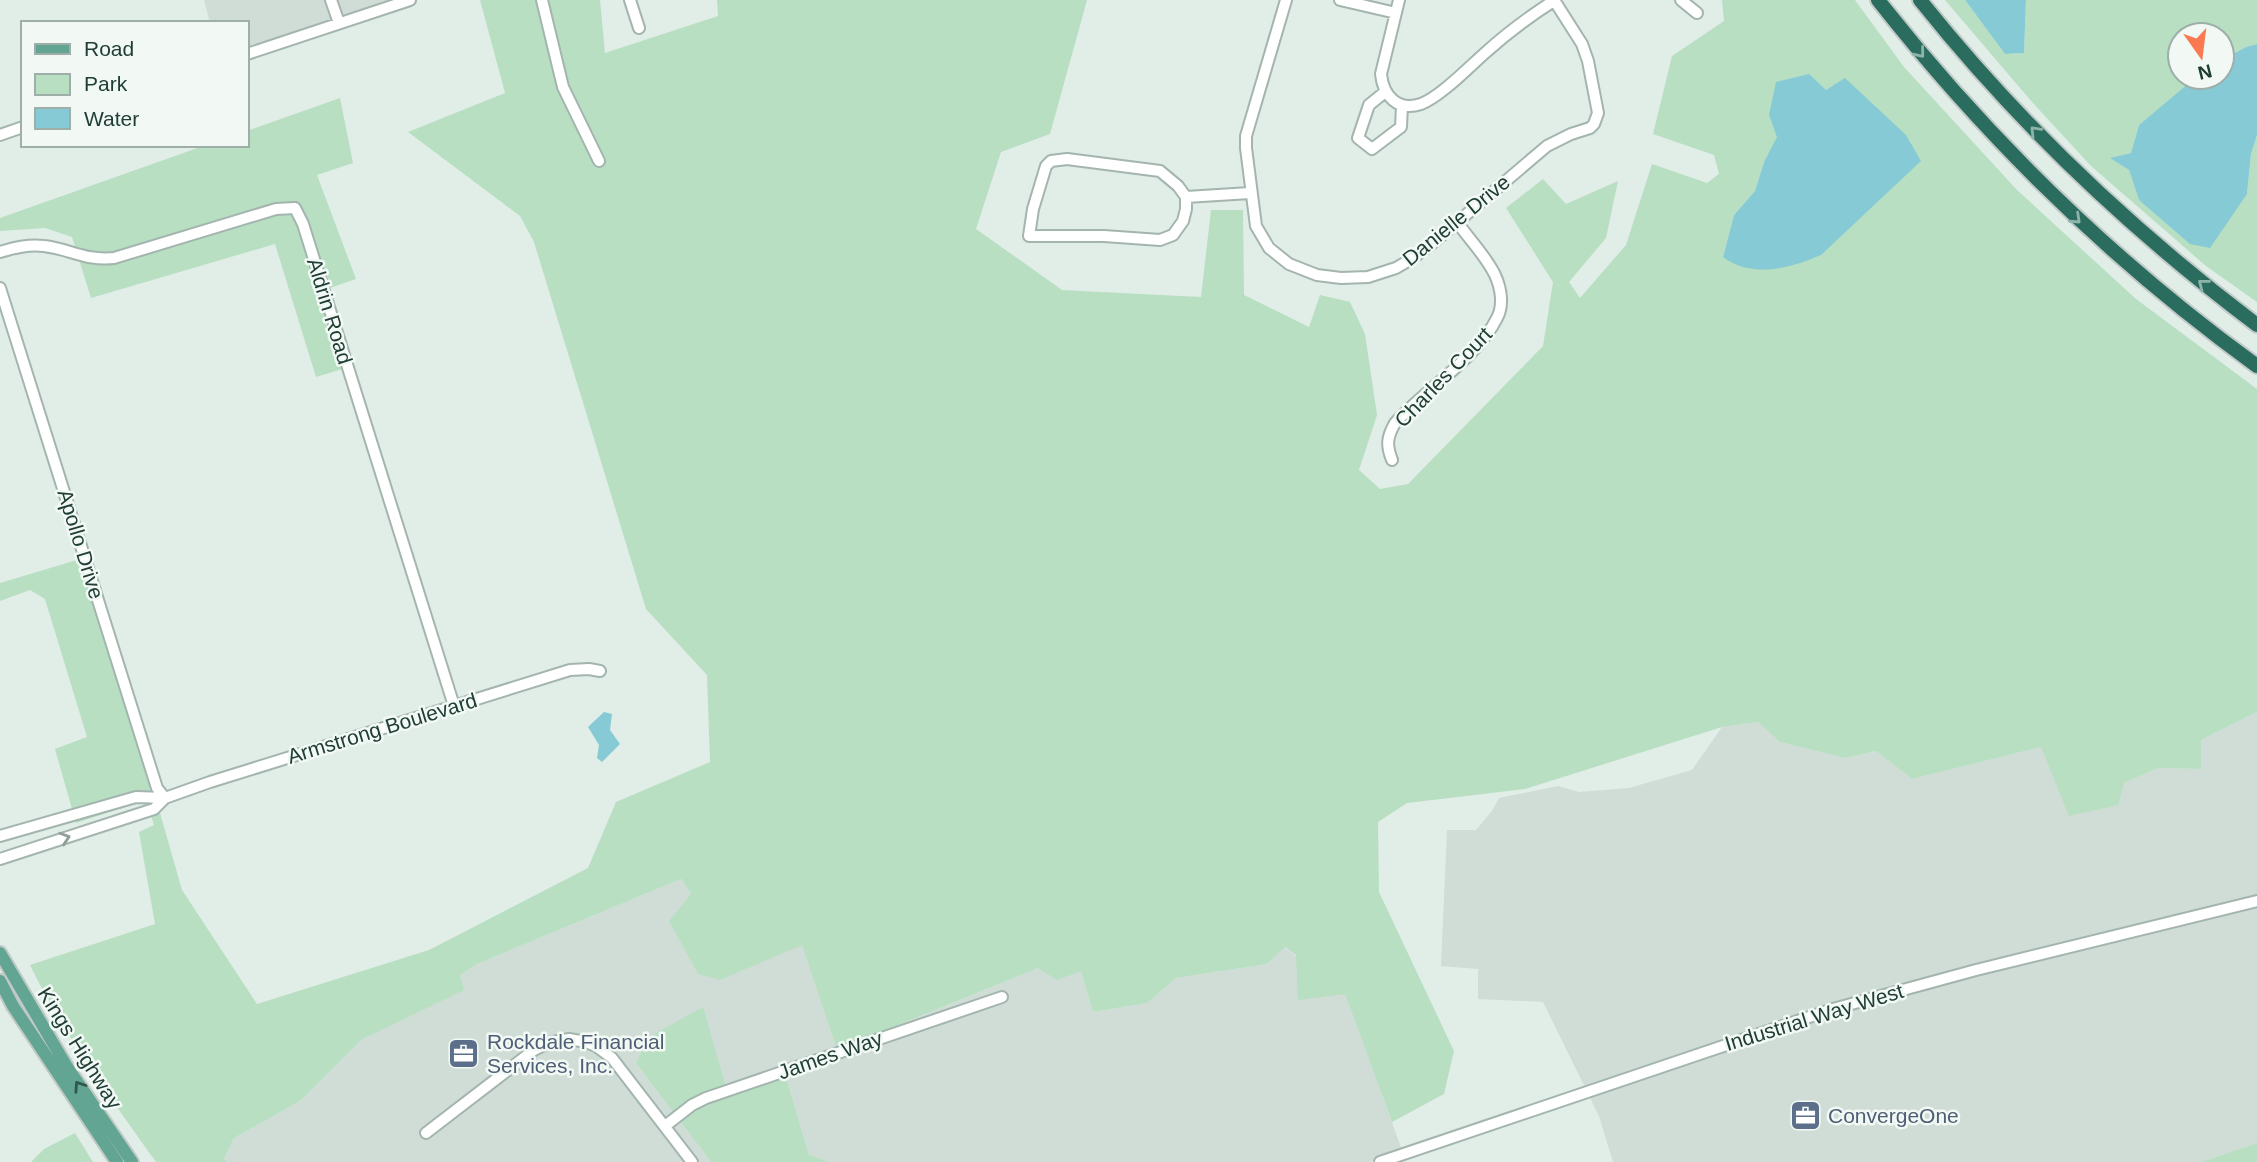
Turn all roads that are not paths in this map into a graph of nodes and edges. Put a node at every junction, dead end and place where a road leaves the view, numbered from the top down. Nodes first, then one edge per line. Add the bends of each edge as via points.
1 (331, 0) edge
2 (410, 0) edge
3 (541, 0) edge
4 (630, 0) edge
5 (1286, 0) edge
6 (1340, 0) edge
7 (1399, 0) edge
8 (1554, 0) edge
9 (1681, 0) edge
10 (1878, 0) edge
11 (1920, 0) edge
12 (1396, 13) junction
13 (1698, 13) dead end
14 (339, 23) junction
15 (639, 28) dead end
16 (248, 54) edge
17 (1385, 92) junction
18 (1402, 105) junction
19 (21, 128) edge
20 (0, 135) edge
21 (599, 161) dead end
22 (1250, 193) junction
23 (1186, 197) junction
24 (1457, 222) junction
25 (0, 252) edge
26 (0, 288) edge
27 (2257, 325) edge
28 (2257, 366) edge
29 (1392, 460) dead end
30 (600, 671) dead end
31 (454, 706) junction
32 (165, 798) junction
33 (0, 836) edge
34 (0, 859) edge
35 (2257, 901) edge
36 (0, 953) edge
37 (0, 981) edge
38 (1002, 997) dead end
39 (666, 1126) junction
40 (426, 1133) dead end
41 (117, 1162) edge
42 (132, 1162) edge
43 (692, 1162) edge
44 (1380, 1162) edge

1 - 14 street
2 - 14 street
3 - 21 street via 563,87
4 - 15 street
5 - 22 street, Danielle Drive via 1246,136
6 - 12 street
7 - 12 street
8 - 18 street via 1429,100
8 - 24 street, Danielle Drive via 1588,61 1597,119 1590,128 1546,146
9 - 13 street
10 -> 28 highway via 1954,94 2067,211 2151,285
27 -> 11 highway via 2173,260 2063,160 1981,74
12 - 17 street via 1382,63
14 - 16 street
17 - 18 street
17 - 18 street via 1369,105 1358,138 1372,149 1401,128
19 - 20 street
22 - 23 street
22 - 24 street, Danielle Drive via 1256,226 1269,248 1297,268 1327,277 1359,278 1396,268
23 - 23 street via 1160,171 1059,159 1046,166 1029,236 1160,240 1173,235 1183,221
24 - 29 street, Charles Court via 1496,276 1501,296 1498,317 1474,349 1395,423 1387,446
25 - 31 street, Aldrin Road via 36,245 89,258 114,258 276,209 295,208
26 - 32 street, Apollo Drive via 157,788
30 - 31 street, Armstrong Boulevard via 570,670
31 - 32 street, Armstrong Boulevard
32 - 33 street, Armstrong Boulevard via 136,797
34 -> 32 street, Armstrong Boulevard via 154,809
35 - 44 street, Industrial Way West via 1840,1007
42 -> 36 main road, Kings Highway via 67,1067
37 - 41 main road, Kings Highway
38 - 39 street, James Way via 706,1098
39 - 40 street via 605,1052 586,1042 565,1040 534,1050
39 - 43 street

